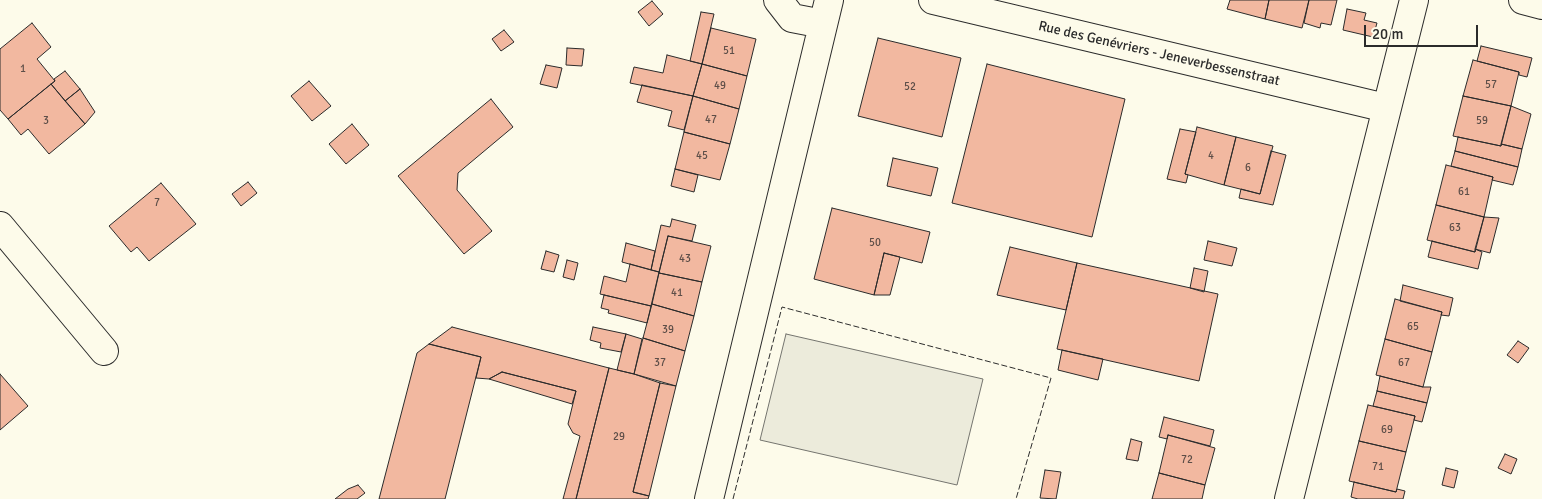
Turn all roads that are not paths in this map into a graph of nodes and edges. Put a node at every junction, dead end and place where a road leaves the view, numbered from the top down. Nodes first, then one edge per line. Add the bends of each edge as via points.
1 (778, 0) edge
2 (933, 0) edge
3 (1414, 0) edge
4 (1524, 0) edge
5 (1542, 5) edge
6 (826, 12) edge
7 (1386, 108) junction
8 (0, 226) edge
9 (104, 351) dead end
10 (709, 499) edge
11 (1289, 499) edge

1 - 6 street via 792,18
2 - 7 street, Rue des Genévriers - Jeneverbessenstraat
3 - 7 street
4 - 5 street
6 - 10 street
7 - 11 street
8 - 9 street

